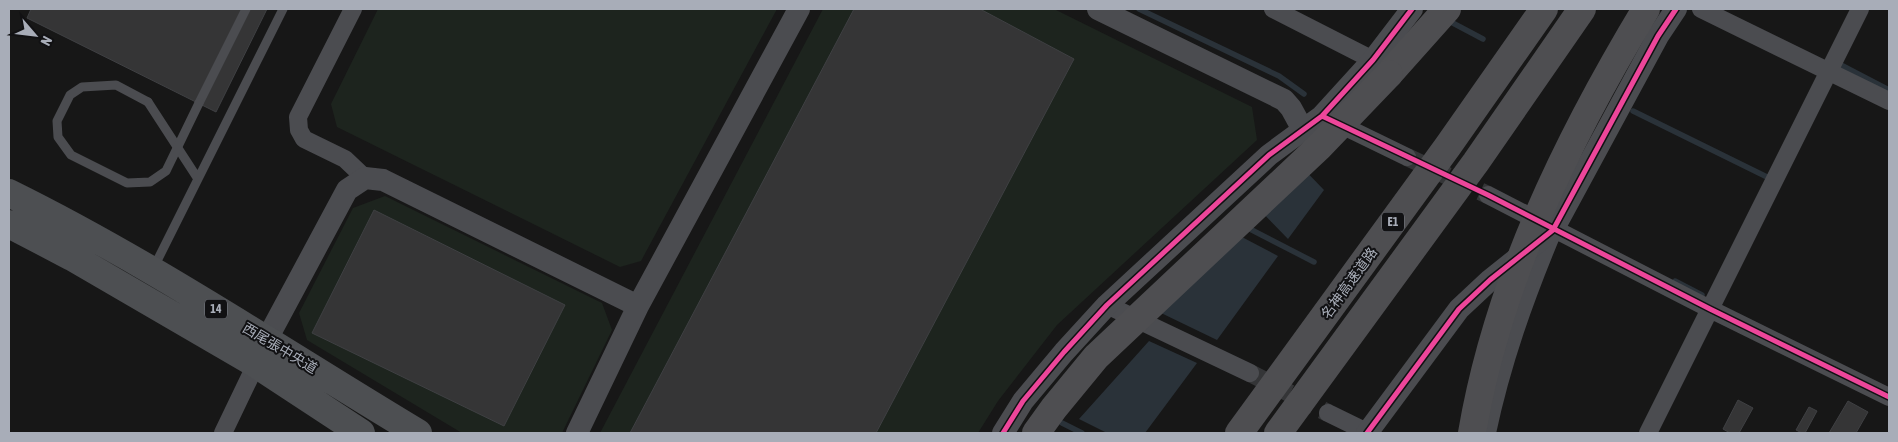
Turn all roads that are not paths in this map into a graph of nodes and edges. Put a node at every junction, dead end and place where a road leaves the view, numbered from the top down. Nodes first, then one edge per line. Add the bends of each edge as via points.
1 (246, 9) edge
2 (282, 9) edge
3 (353, 9) edge
4 (800, 9) edge
5 (1098, 9) edge
6 (1273, 9) edge
7 (1412, 9) edge
8 (1446, 9) edge
9 (1544, 9) edge
10 (1582, 9) edge
11 (1646, 9) edge
12 (1676, 9) edge
13 (1701, 9) edge
14 (1860, 9) edge
15 (1372, 60) junction
16 (1829, 71) junction
17 (1889, 101) edge
18 (1322, 116) junction
19 (1303, 130) junction
20 (1407, 157) tunnel mouth
21 (365, 178) junction
22 (198, 179) junction
23 (9, 193) edge
24 (1488, 195) tunnel mouth
25 (9, 224) edge
26 (1553, 230) junction
27 (152, 272) junction
28 (1108, 304) junction
29 (638, 306) junction
30 (1710, 309) junction
31 (268, 340) junction
32 (256, 364) junction
33 (1250, 373) tunnel mouth
34 (1889, 397) edge
35 (1328, 413) tunnel mouth
36 (222, 433) edge
37 (361, 433) edge
38 (418, 433) edge
39 (577, 433) edge
40 (1002, 433) edge
41 (1036, 433) edge
42 (1239, 433) edge
43 (1278, 433) edge
44 (1368, 433) edge
45 (1472, 433) edge
46 (1487, 433) edge
47 (1648, 433) edge

1 - 22 lane, bridge via 199,104 166,171 150,182 126,183 71,155 58,137 57,121 70,95 82,87 116,85 148,102
2 - 22 lane
3 - 21 street via 298,117 298,130 304,139 346,159
4 - 29 street
5 - 19 street via 1284,100
6 - 15 street
7 - 15 street
8 - 41 highway, bridge via 1356,110 1096,357
9 - 42 highway, 名神高速道路 / E1, bridge
10 - 43 highway, E1, bridge via 1476,162
11 - 45 highway, bridge via 1569,147 1532,230 1498,322
12 - 26 street via 1658,36
13 - 16 street
14 - 16 street
15 - 18 street
16 - 17 street
16 - 30 street
18 - 19 street
18 - 20 street
19 - 28 street via 1269,155
21 - 29 street via 383,180
21 - 31 street via 347,190
22 - 27 lane
23 - 27 main road, 西尾張中央道 / 14
24 - 26 street
25 - 32 main road, 西尾張中央道 / 14
26 - 30 street
26 - 44 street via 1459,308
26 - 46 street via 1508,346
27 - 31 main road, 西尾張中央道 / 14
28 - 33 street
28 - 40 street via 1023,401
29 - 39 street
30 - 34 street
30 - 47 street
31 - 32 street
31 - 38 main road, 西尾張中央道 / 14
32 - 36 street
32 - 37 main road, 西尾張中央道 / 14
35 - 44 street

